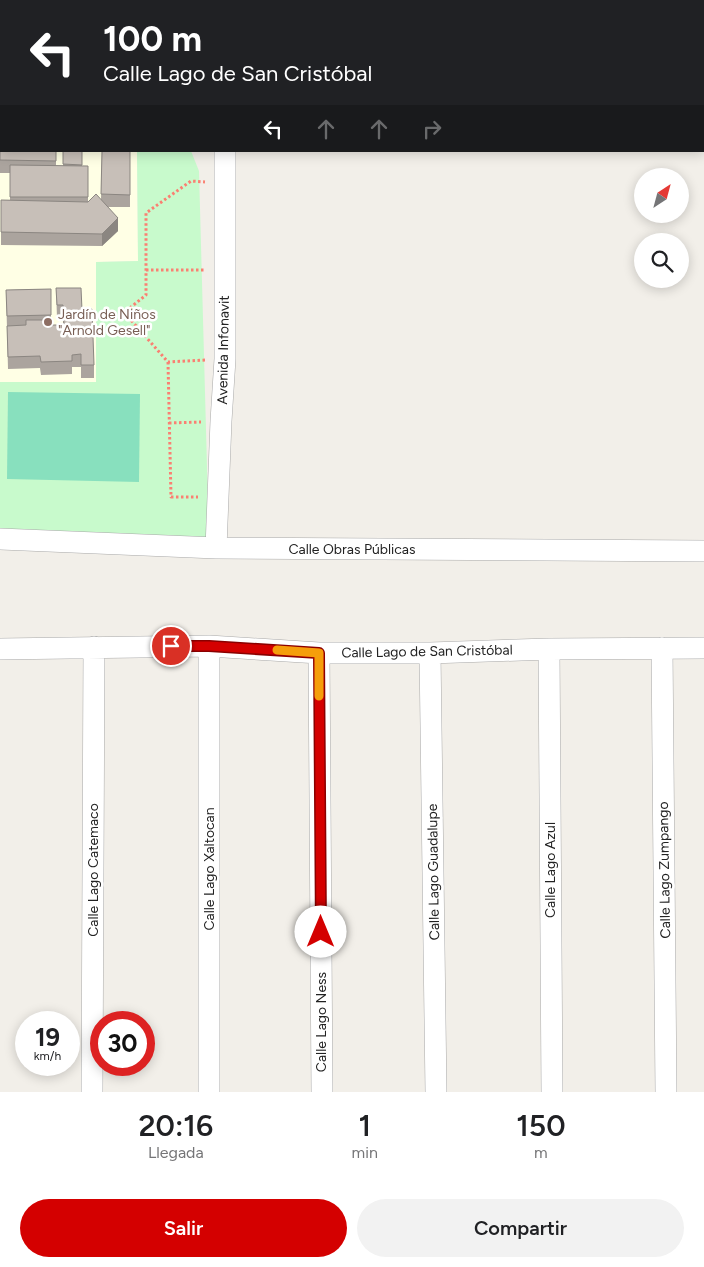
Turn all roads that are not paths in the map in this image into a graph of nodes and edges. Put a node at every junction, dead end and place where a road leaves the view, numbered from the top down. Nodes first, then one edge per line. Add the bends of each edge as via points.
1 (225, 152) edge
2 (0, 539) edge
3 (216, 548) junction
4 (704, 550) edge
5 (209, 646) junction
6 (94, 647) junction
7 (662, 648) junction
8 (704, 648) edge
9 (0, 649) edge
10 (549, 649) junction
11 (319, 653) junction
12 (430, 653) junction
13 (92, 1092) edge
14 (209, 1092) edge
15 (322, 1092) edge
16 (436, 1092) edge
17 (552, 1092) edge
18 (666, 1092) edge

1 - 3 street, Avenida Infonavit via 225,359
2 - 3 street, Calle Obras Públicas
3 - 4 street, Calle Obras Públicas
5 - 6 street, Calle Lago de San Cristóbal
5 - 11 street, Calle Lago de San Cristóbal
5 - 14 street, Calle Lago Xaltocan
6 - 9 street, Calle Lago de San Cristóbal
6 - 13 street, Calle Lago Catemaco
7 - 8 street, Calle Lago de San Cristóbal
7 - 10 street, Calle Lago de San Cristóbal
7 - 18 street, Calle Lago Zumpango
10 - 12 street, Calle Lago de San Cristóbal
10 - 17 street, Calle Lago Azul
11 - 12 street, Calle Lago de San Cristóbal
11 - 15 street, Calle Lago Ness
12 - 16 street, Calle Lago Guadalupe

